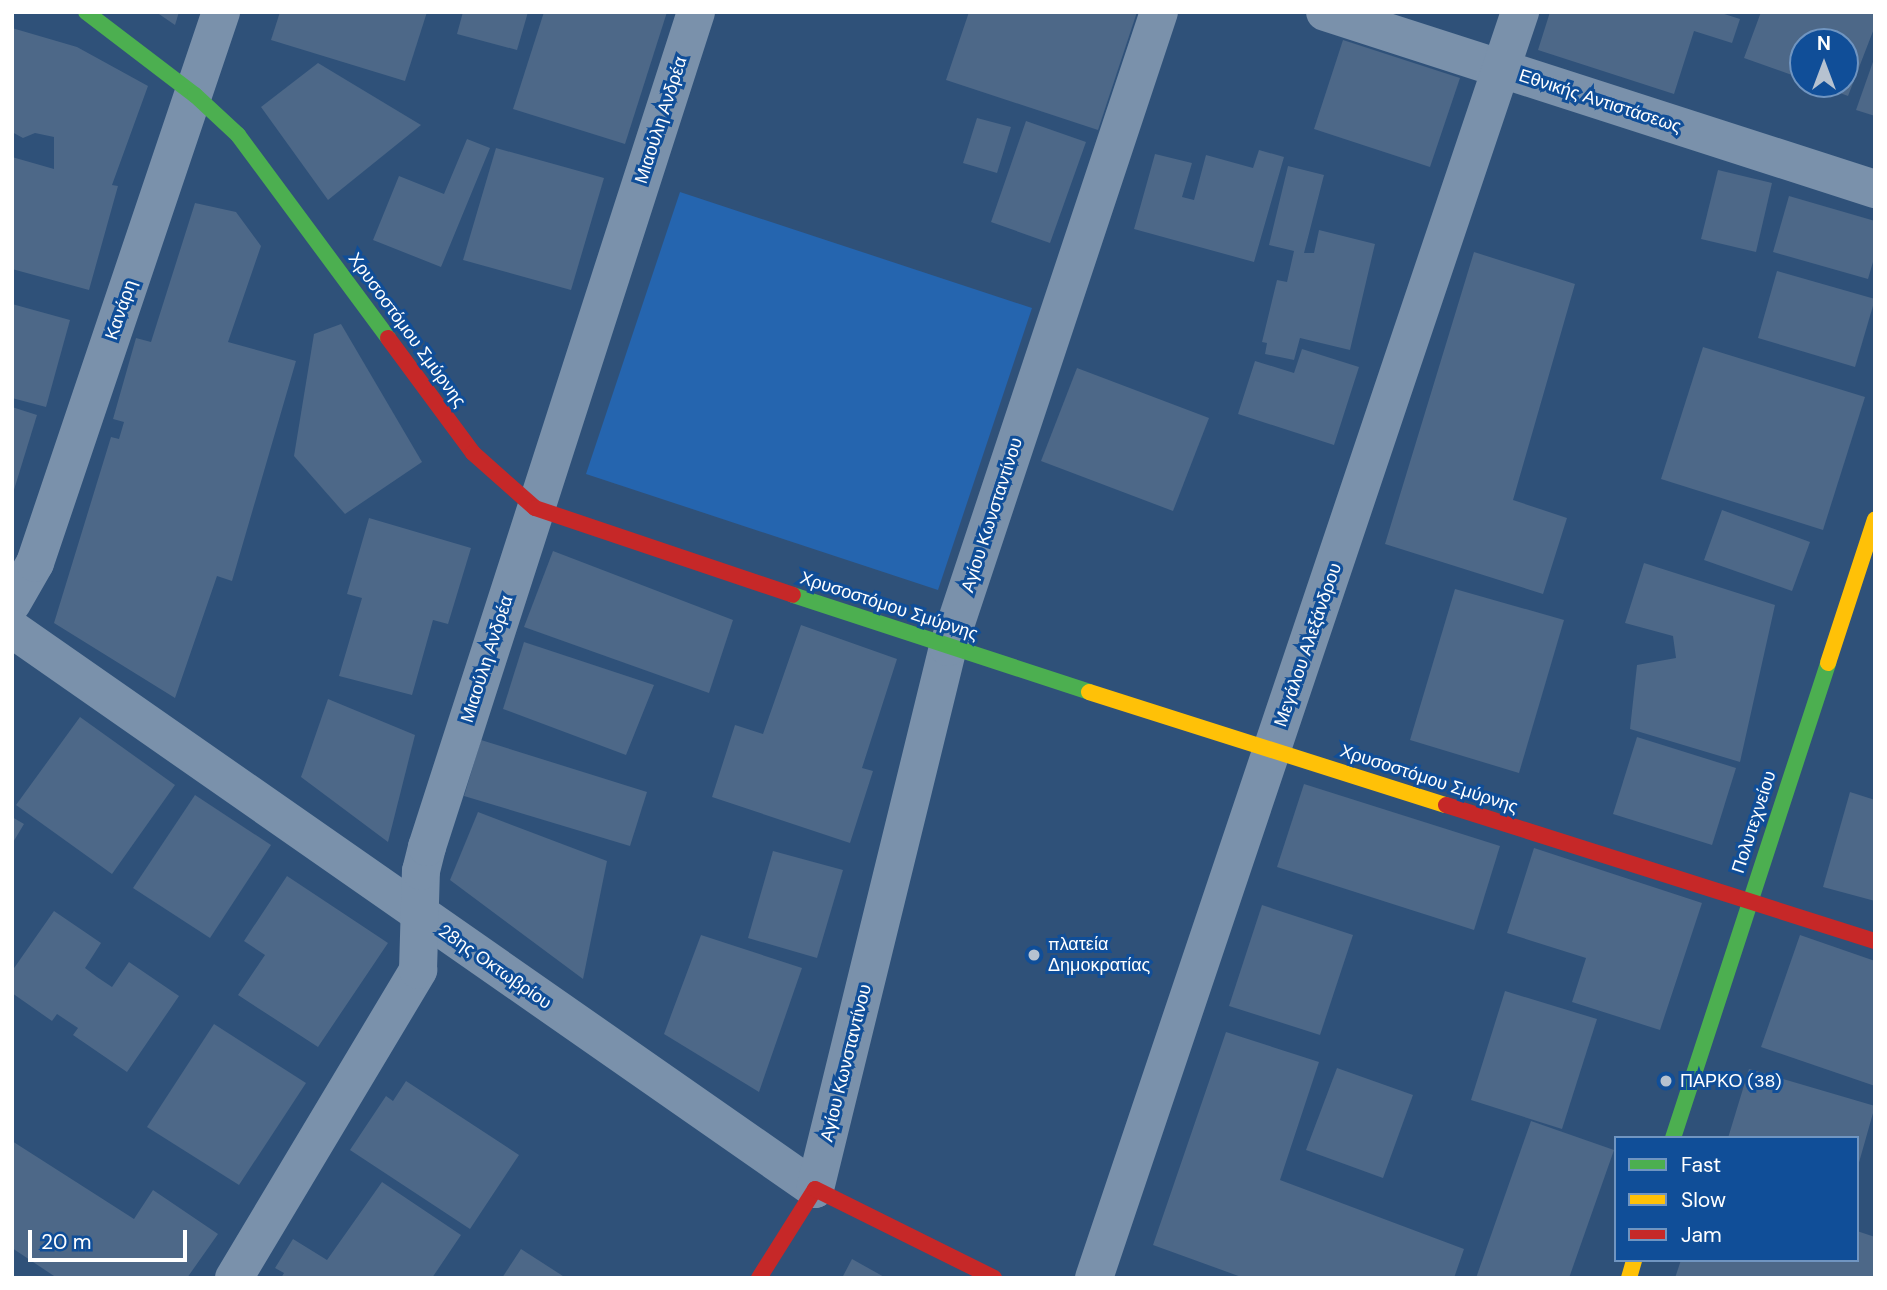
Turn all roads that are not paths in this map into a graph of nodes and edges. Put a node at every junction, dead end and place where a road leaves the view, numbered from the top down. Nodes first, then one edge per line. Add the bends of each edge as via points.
1 (86, 12) edge
2 (221, 12) edge
3 (696, 12) edge
4 (1159, 12) edge
5 (1325, 12) edge
6 (1520, 12) edge
7 (1502, 69) junction
8 (195, 94) junction
9 (1875, 189) edge
10 (535, 508) junction
11 (1875, 519) edge
12 (12, 604) edge
13 (12, 629) edge
14 (948, 647) junction
15 (1273, 750) junction
16 (1749, 901) junction
17 (421, 915) junction
18 (1875, 941) edge
19 (1675, 1136) edge
20 (815, 1189) junction
21 (234, 1278) edge
22 (759, 1278) edge
23 (994, 1278) edge
24 (1094, 1278) edge

1 - 8 street, Χρυσοστόμου Σμύρνης
2 - 8 street, Κανάρη
3 - 10 street, Μιαούλη Ανδρέα
4 - 14 street, Αγίου Κωνσταντίνου
5 - 7 street, Εθνικής Αντιστάσεως
6 - 7 street, Μεγάλου Αλεξάνδρου
7 - 9 street, Εθνικής Αντιστάσεως
7 - 15 street, Μεγάλου Αλεξάνδρου
8 - 10 street, Χρυσοστόμου Σμύρνης via 256,156 473,453
8 - 12 street, Κανάρη via 35,563
10 - 14 street, Χρυσοστόμου Σμύρνης
10 - 17 street, Μιαούλη Ανδρέα via 426,847
11 - 16 street, Πολυτεχνείου
13 - 17 street, 28ης Οκτωβρίου
14 - 15 street, Χρυσοστόμου Σμύρνης
14 - 20 street, Αγίου Κωνσταντίνου
15 - 16 street, Χρυσοστόμου Σμύρνης
15 - 24 street, Μεγάλου Αλεξάνδρου
16 - 18 street, Χρυσοστόμου Σμύρνης
16 - 19 street, Πολυτεχνείου
17 - 20 street, 28ης Οκτωβρίου
17 - 21 street, Μιαούλη Ανδρέα via 413,983
20 - 22 street
20 - 23 street, 28ης Οκτωβρίου

